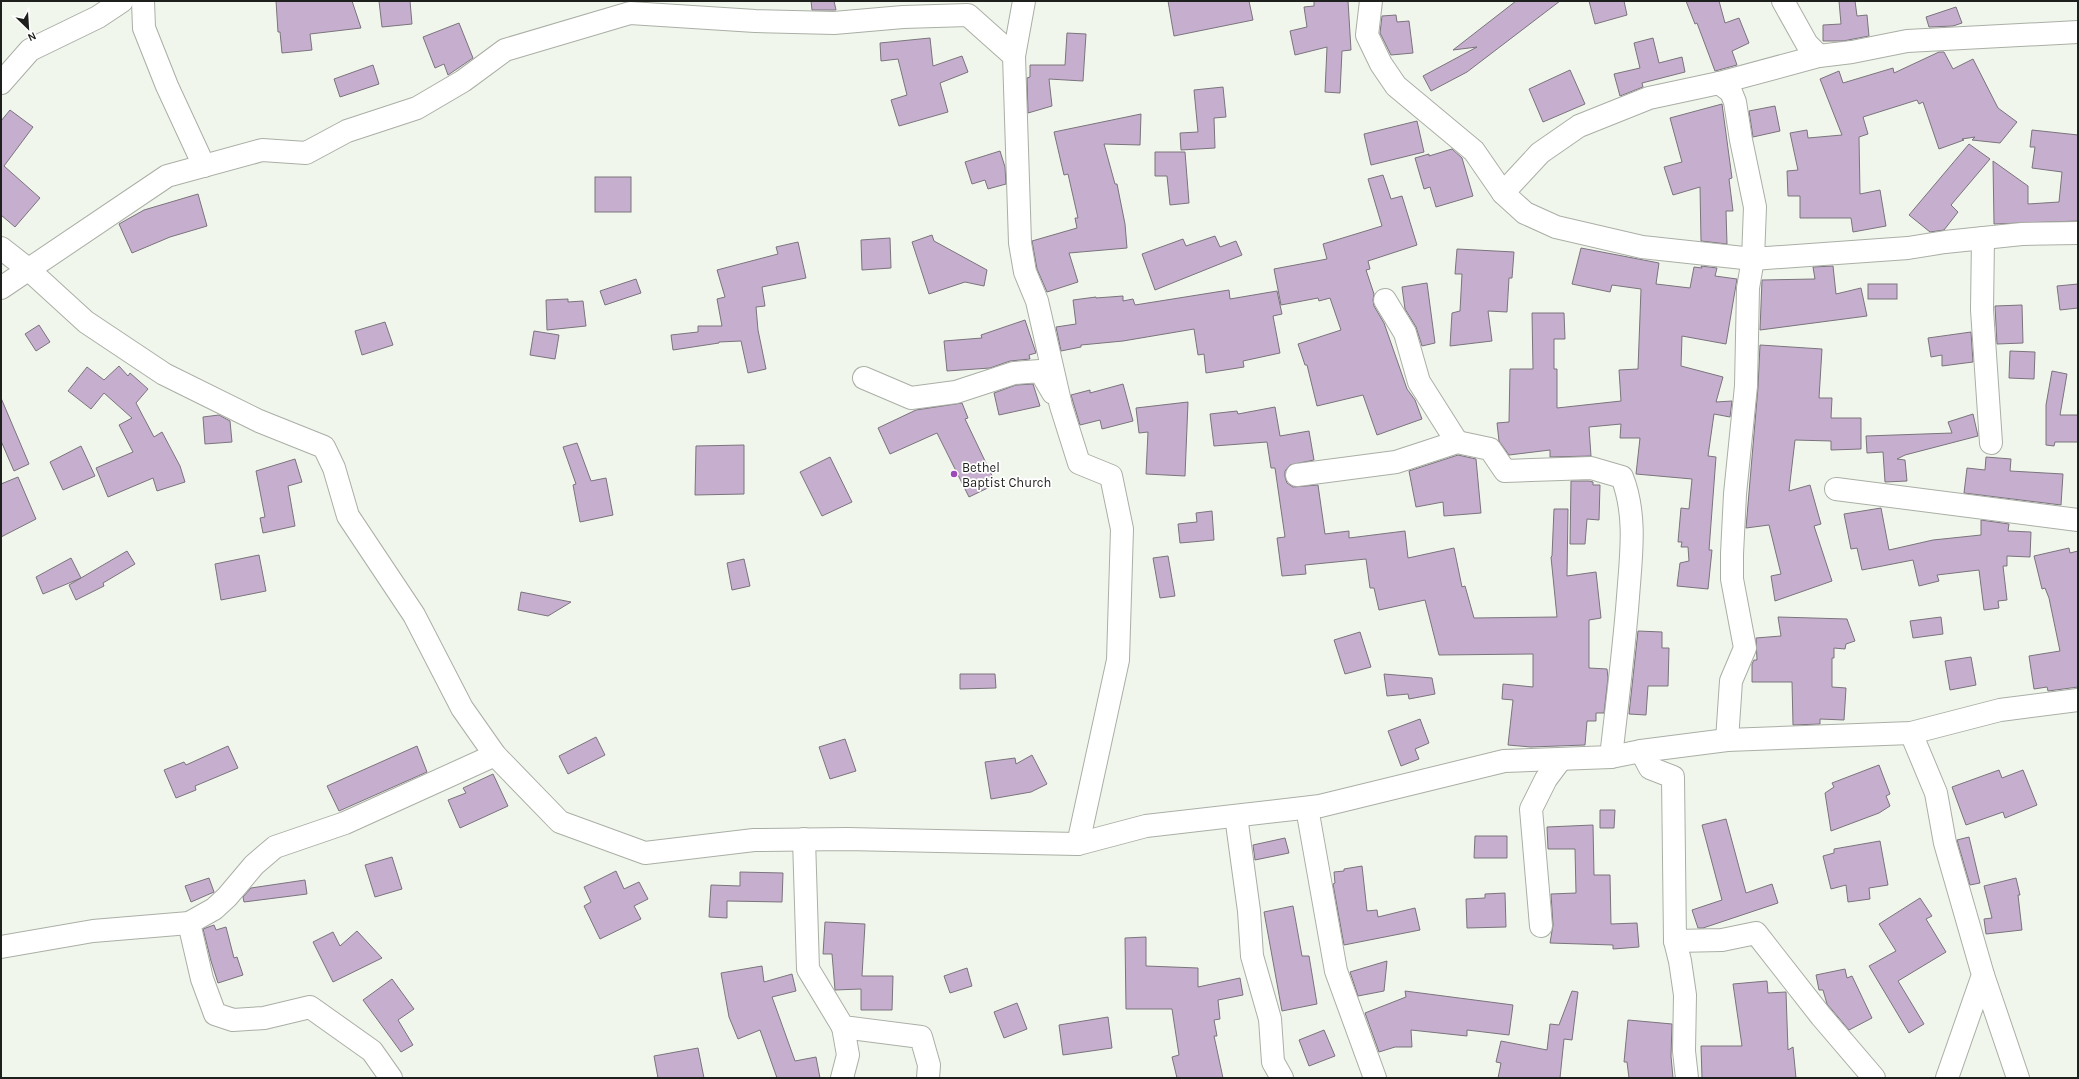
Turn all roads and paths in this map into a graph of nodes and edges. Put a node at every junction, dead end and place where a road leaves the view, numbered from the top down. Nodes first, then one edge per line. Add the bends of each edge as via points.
1 (122, 1) edge
2 (143, 1) edge
3 (1024, 1) edge
4 (1371, 1) edge
5 (1783, 1) edge
6 (2078, 32) edge
7 (1014, 56) junction
8 (1819, 56) junction
9 (1, 83) edge
10 (1720, 83) junction
11 (204, 166) junction
12 (1503, 193) junction
13 (2078, 233) edge
14 (1983, 238) junction
15 (1, 248) edge
16 (1752, 260) junction
17 (28, 269) junction
18 (1, 288) edge
19 (1385, 300) dead end
20 (864, 378) dead end
21 (1061, 406) junction
22 (1457, 442) junction
23 (1991, 443) dead end
24 (1297, 475) dead end
25 (1836, 489) dead end
26 (2078, 520) edge
27 (2078, 700) edge
28 (1911, 733) junction
29 (1727, 740) junction
30 (1641, 751) junction
31 (495, 755) junction
32 (1611, 757) junction
33 (1561, 759) junction
34 (1306, 808) junction
35 (1236, 816) junction
36 (804, 840) junction
37 (1078, 844) junction
38 (189, 923) junction
39 (1541, 926) dead end
40 (1675, 941) junction
41 (1, 947) edge
42 (1984, 975) junction
43 (843, 1027) junction
44 (391, 1078) edge
45 (842, 1078) edge
46 (928, 1078) edge
47 (1282, 1078) edge
48 (1375, 1078) edge
49 (1687, 1078) edge
50 (1874, 1078) edge
51 (1947, 1078) edge
52 (2018, 1078) edge

1 - 9 street via 98,17 30,50
2 - 11 street via 144,28 167,86
3 - 7 street
4 - 12 street via 1367,35 1381,64 1396,86 1474,151
5 - 8 street via 1807,44
6 - 8 street via 1907,41
7 - 11 street via 968,15 834,23 630,14 505,50 463,81 417,108 347,131 306,153 262,150
7 - 21 street via 1020,243 1025,272 1038,301
8 - 10 street
10 - 12 street via 1649,98 1579,126 1540,153
10 - 16 street via 1731,92 1735,102 1740,140 1755,207
11 - 17 street via 167,176
12 - 16 street via 1525,213 1556,227 1642,247
13 - 14 street
14 - 16 street via 1908,248
14 - 23 street via 1982,310
15 - 17 street
16 - 29 street via 1748,288 1746,386 1735,494 1732,567 1745,648 1731,681
17 - 18 street
17 - 31 street via 86,322 164,374 259,421 324,447 334,468 348,516 414,615 462,708
19 - 22 street via 1405,333 1419,382
20 - 21 street via 911,398 956,392 1014,373 1040,371
21 - 37 street via 1079,463 1111,476 1122,528 1118,660
22 - 24 street via 1396,462
22 - 32 street via 1490,449 1504,470 1591,468 1622,477 1629,495 1632,540
25 - 26 street
27 - 28 street via 2000,710
28 - 29 street
28 - 42 street via 1936,793 1945,843
29 - 30 street
30 - 32 street
30 - 40 street via 1650,768 1673,777
31 - 36 street via 560,822 645,853 754,840
31 - 38 street via 345,823 275,847 254,864 214,909
32 - 33 street
33 - 34 street via 1504,761
33 - 39 street via 1546,779 1531,809
34 - 35 street
34 - 48 street via 1336,971
35 - 37 street via 1146,826
35 - 47 street via 1249,911 1252,956 1270,1020 1273,1062
36 - 37 street
36 - 43 street via 808,969
38 - 41 street via 93,931
38 - 44 street via 202,979 215,1014 233,1020 264,1018 310,1007 372,1051
40 - 49 street via 1685,994 1684,1052
40 - 50 street via 1722,940 1756,933
42 - 51 street
42 - 52 street
43 - 45 street via 848,1055
43 - 46 street via 922,1037 929,1065

